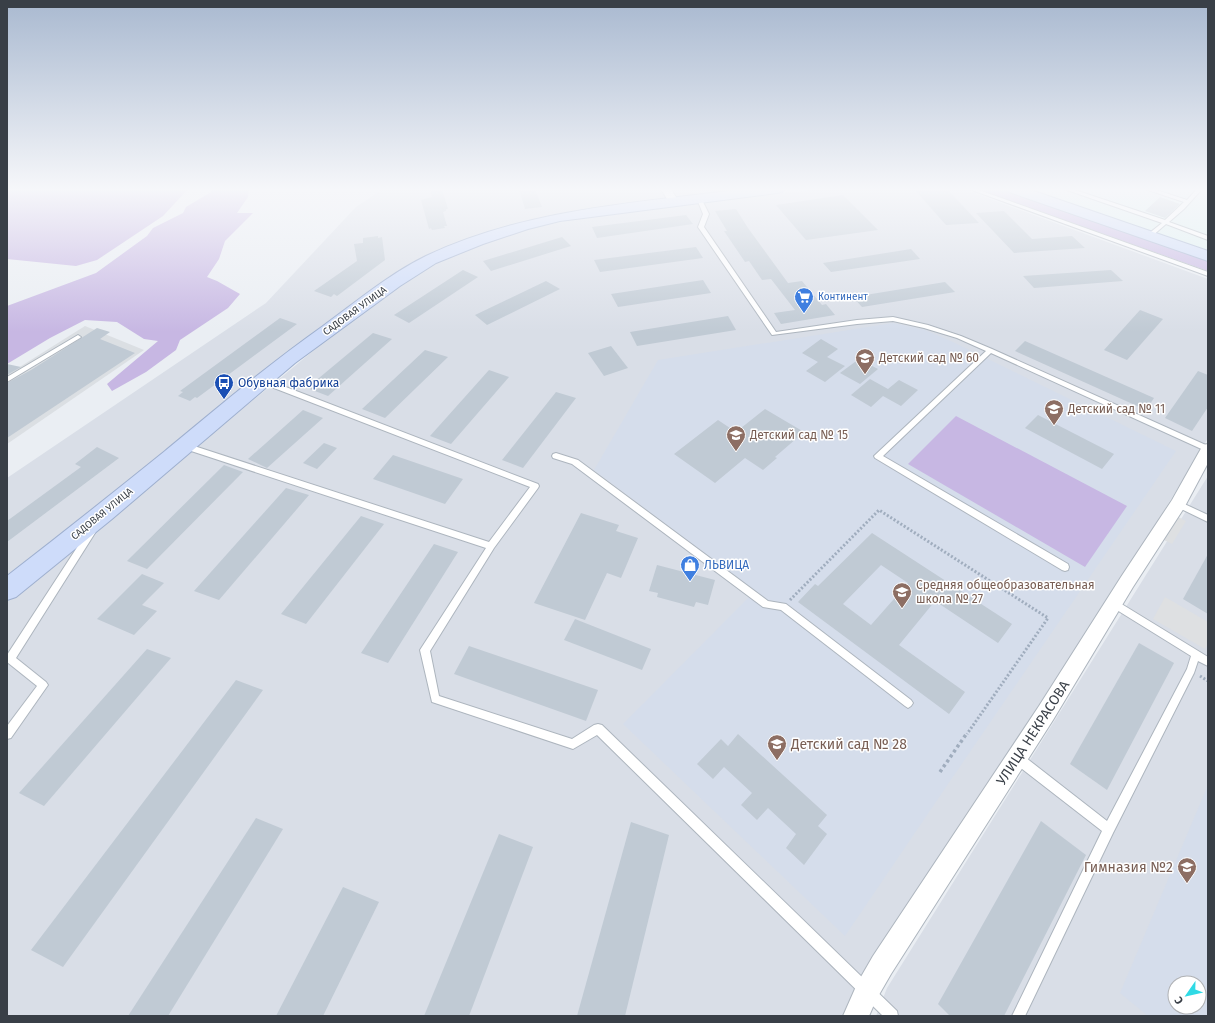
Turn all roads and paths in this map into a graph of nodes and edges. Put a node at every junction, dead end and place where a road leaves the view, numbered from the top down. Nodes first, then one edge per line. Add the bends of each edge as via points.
1 (490, 237) edge
2 (708, 237) edge
3 (1104, 237) edge
4 (1151, 237) edge
5 (1208, 256) edge
6 (1208, 274) edge
7 (78, 337) dead end
8 (990, 350) junction
9 (7, 380) edge
10 (263, 381) junction
11 (184, 446) junction
12 (1208, 449) edge
13 (556, 456) dead end
14 (1178, 504) junction
15 (104, 513) junction
16 (1208, 519) edge
17 (491, 546) junction
18 (1065, 567) dead end
19 (7, 590) edge
20 (1115, 604) junction
21 (783, 607) junction
22 (1196, 654) junction
23 (8, 659) edge
24 (1208, 662) edge
25 (908, 703) dead end
26 (7, 734) edge
27 (1017, 758) junction
28 (940, 772) dead end
29 (1109, 829) junction
30 (867, 991) junction
31 (856, 1016) edge
32 (892, 1016) edge
33 (1018, 1016) edge

1 - 10 main road, САДОВАЯ УЛИЦА via 453,249 394,283 289,359
2 - 8 lane via 774,334 893,319 926,326
3 - 6 lane
4 - 5 main road
7 - 9 lane
8 - 12 lane
8 - 18 lane via 878,456
10 - 11 main road, САДОВАЯ УЛИЦА
10 - 17 lane via 535,486
11 - 15 main road, САДОВАЯ УЛИЦА
11 - 17 lane
12 - 14 street, УЛИЦА НЕКРАСОВА
13 - 21 lane via 575,462 766,604
14 - 16 lane
14 - 20 street, УЛИЦА НЕКРАСОВА
15 - 19 main road, САДОВАЯ УЛИЦА
15 - 23 lane
17 - 30 lane via 425,650 435,699 573,744 598,729
20 - 22 lane
20 - 27 street, УЛИЦА НЕКРАСОВА
21 - 25 lane
21 - 28 path via 879,510 1048,618
22 - 24 lane
22 - 29 lane via 1191,670
23 - 26 lane via 43,685
27 - 29 lane
27 - 30 street, УЛИЦА НЕКРАСОВА
29 - 33 lane
30 - 31 street, УЛИЦА НЕКРАСОВА
30 - 32 lane

